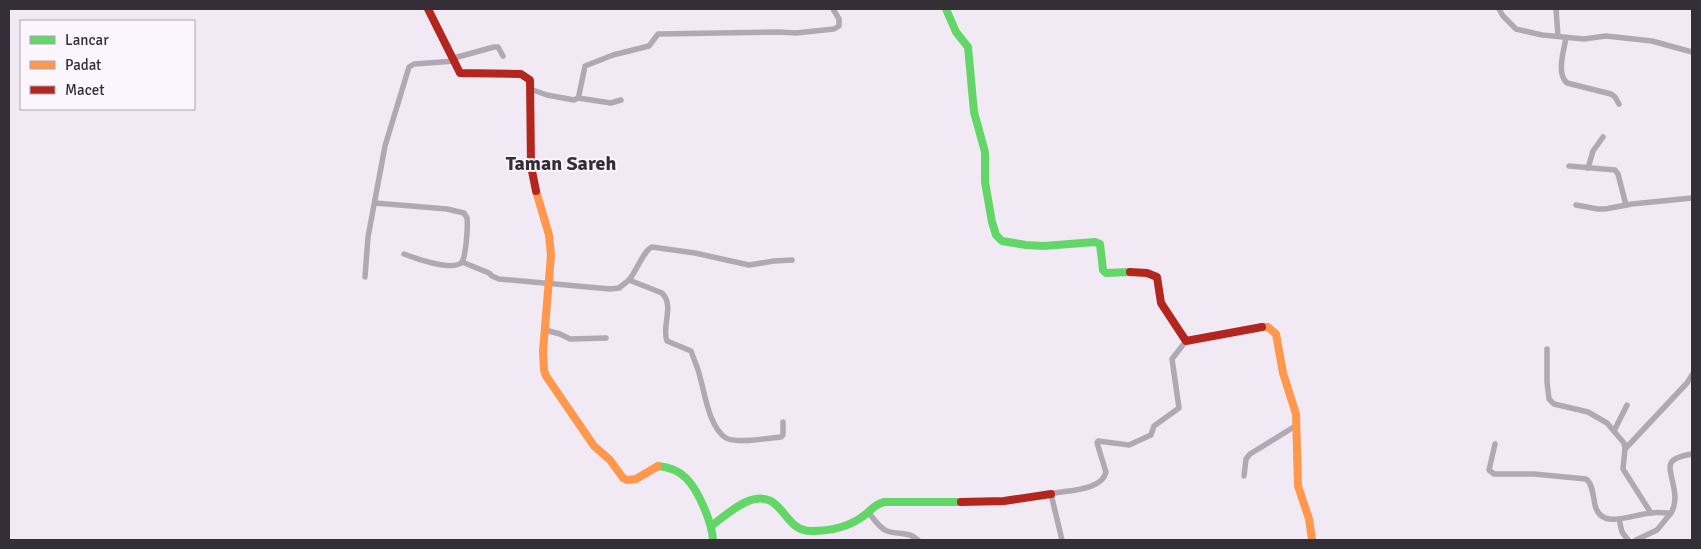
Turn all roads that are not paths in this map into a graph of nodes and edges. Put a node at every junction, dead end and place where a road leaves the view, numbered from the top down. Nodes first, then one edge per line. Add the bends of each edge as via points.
1 (428, 9) edge
2 (833, 9) edge
3 (946, 9) edge
4 (1499, 9) edge
5 (1556, 9) edge
6 (1558, 36) junction
7 (1566, 38) junction
8 (1692, 52) edge
9 (503, 56) dead end
10 (455, 59) junction
11 (530, 89) junction
12 (578, 98) junction
13 (621, 100) dead end
14 (1619, 104) dead end
15 (1604, 137) dead end
16 (1569, 166) dead end
17 (1588, 168) junction
18 (1692, 198) edge
19 (375, 203) junction
20 (1576, 205) dead end
21 (1626, 205) junction
22 (404, 254) dead end
23 (792, 260) dead end
24 (462, 262) junction
25 (364, 277) dead end
26 (629, 280) junction
27 (548, 284) junction
28 (545, 330) junction
29 (606, 338) dead end
30 (1186, 341) junction
31 (1547, 350) dead end
32 (1692, 376) edge
33 (1627, 405) dead end
34 (783, 422) dead end
35 (1297, 425) junction
36 (1614, 431) junction
37 (1495, 444) dead end
38 (1626, 449) junction
39 (1692, 454) edge
40 (1244, 476) dead end
41 (1051, 494) junction
42 (1651, 512) junction
43 (869, 513) junction
44 (1671, 513) junction
45 (1619, 520) junction
46 (711, 526) junction
47 (713, 540) edge
48 (918, 540) edge
49 (1062, 540) edge
50 (1312, 540) edge
51 (1628, 540) edge
52 (1636, 540) edge

1 - 10 street
2 - 12 street via 839,20 839,26 834,29 796,33 658,34 649,46 585,66
3 - 30 street via 956,32 968,47 974,112 986,160 985,182 992,222 998,238 1026,245 1100,244 1106,273 1146,272 1156,277 1161,303
4 - 6 street via 1516,29
5 - 6 street
6 - 7 street
7 - 8 street via 1606,36 1652,41
7 - 14 street via 1563,80 1611,94
9 - 10 street via 494,47
10 - 11 street via 460,73 524,75 530,80
10 - 19 street via 409,67 385,146
11 - 12 street via 569,100
11 - 27 street via 531,166 537,199 549,235
12 - 13 street via 611,103
15 - 17 street via 1593,151
16 - 17 street
17 - 21 street via 1617,172
18 - 21 street
19 - 24 street via 447,208 464,214 468,227
19 - 25 street
20 - 21 street via 1598,209
22 - 24 street via 428,263
23 - 26 street via 749,265 652,247
24 - 27 street via 500,279
26 - 27 street via 617,289
26 - 34 street via 666,297 667,341 690,351 710,415 726,438 781,437 784,435
27 - 28 street
28 - 29 street via 570,339
28 - 46 street via 546,376 598,452 610,460 626,481 635,480 658,466 682,474 689,480
30 - 35 street via 1268,327 1276,334
30 - 41 street via 1172,359 1179,408 1154,426 1151,435 1134,444 1098,441 1106,472 1102,480 1088,487
31 - 36 street via 1549,399 1554,404 1576,408 1603,419
32 - 38 street
33 - 36 street
35 - 40 street via 1250,454 1246,459
35 - 50 street via 1298,486
36 - 38 street
37 - 45 street via 1489,465 1494,474 1586,479 1600,515
38 - 42 street via 1623,469
39 - 44 street via 1670,463 1675,502
41 - 43 street via 993,501 880,503
41 - 49 street
42 - 44 street
42 - 45 street
43 - 46 street via 845,525 805,531 791,523 778,505 763,498 746,503
43 - 48 street via 886,531 911,534
44 - 52 street via 1657,530
45 - 51 street
46 - 47 street

